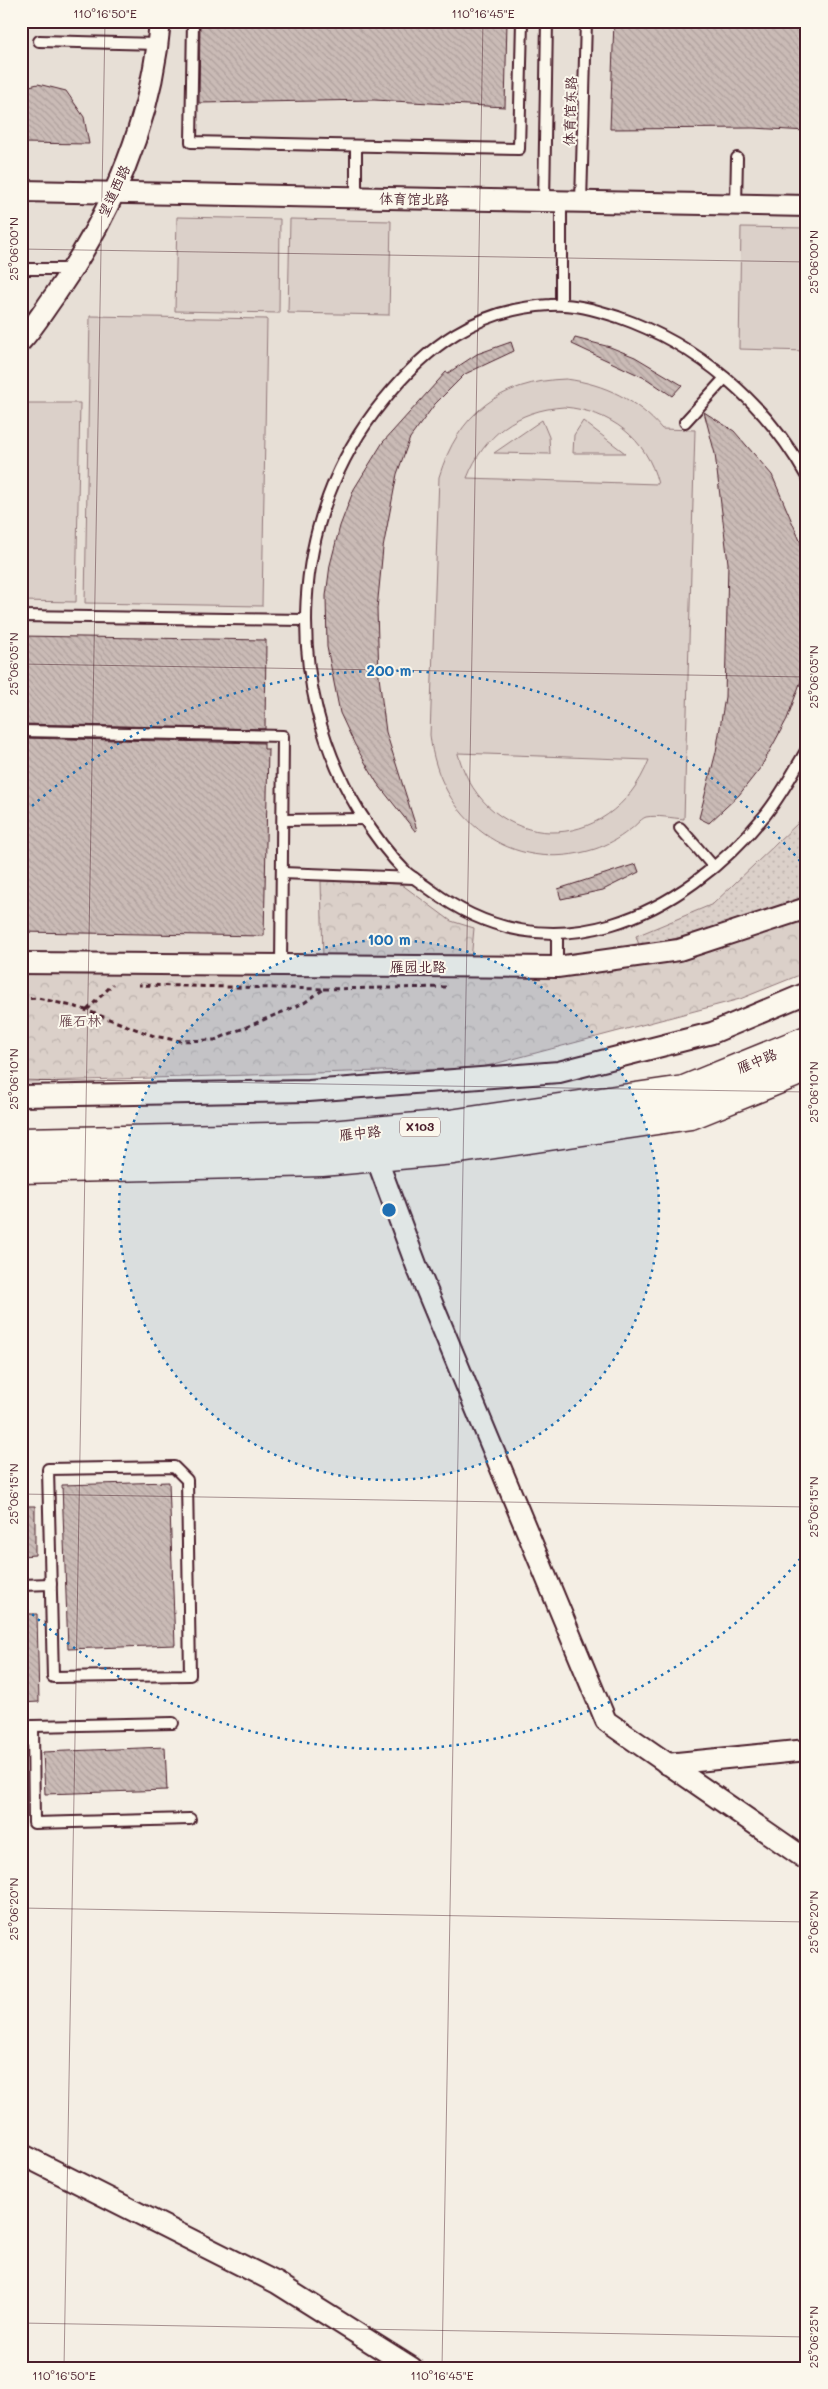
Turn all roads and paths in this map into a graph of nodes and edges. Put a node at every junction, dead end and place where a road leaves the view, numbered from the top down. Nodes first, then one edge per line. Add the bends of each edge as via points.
1 (160, 21) edge
2 (193, 21) edge
3 (522, 21) edge
4 (547, 21) edge
5 (586, 21) edge
6 (39, 41) dead end
7 (158, 44) junction
8 (356, 146) junction
9 (737, 158) dead end
10 (21, 191) edge
11 (113, 193) junction
12 (356, 198) junction
13 (553, 202) junction
14 (581, 202) junction
15 (736, 204) junction
16 (807, 206) edge
17 (21, 269) edge
18 (72, 269) junction
19 (561, 304) junction
20 (23, 336) edge
21 (725, 378) junction
22 (685, 422) dead end
23 (807, 477) edge
24 (21, 616) edge
25 (305, 620) junction
26 (21, 731) edge
27 (807, 749) edge
28 (364, 819) junction
29 (283, 820) junction
30 (680, 828) dead end
31 (713, 866) junction
32 (282, 873) junction
33 (414, 878) junction
34 (807, 908) edge
35 (557, 934) junction
36 (21, 963) edge
37 (281, 966) junction
38 (557, 967) junction
39 (105, 984) dead end
40 (113, 984) junction
41 (123, 984) dead end
42 (133, 985) dead end
43 (807, 993) edge
44 (21, 999) edge
45 (87, 1010) junction
46 (807, 1040) edge
47 (807, 1068) edge
48 (21, 1096) edge
49 (21, 1142) edge
50 (374, 1144) junction
51 (21, 1169) edge
52 (51, 1584) junction
53 (21, 1585) edge
54 (173, 1723) dead end
55 (21, 1726) edge
56 (33, 1726) junction
57 (807, 1750) edge
58 (667, 1764) junction
59 (190, 1819) dead end
60 (807, 1860) edge
61 (21, 2154) edge
62 (412, 2368) edge

1 - 7 street, 望道西路
2 - 8 lane via 190,142
3 - 8 lane via 518,149
4 - 13 lane, 体育馆东路
5 - 14 lane, 体育馆东路
6 - 7 lane
7 - 11 street, 望道西路 via 142,121
8 - 12 lane
9 - 15 lane
10 - 11 street, 体育馆北路
11 - 12 street, 体育馆北路
11 - 18 street, 望道西路
12 - 13 street, 体育馆北路
13 - 14 street, 体育馆北路
13 - 19 lane, 体育馆东路
14 - 15 street, 体育馆北路
15 - 16 street, 体育馆北路
17 - 18 lane
18 - 20 street, 望道西路
19 - 21 lane via 595,309 650,328 697,355
19 - 25 lane via 490,316 463,329 419,360 383,400 366,421 338,470 320,520 308,574
21 - 22 lane
21 - 23 lane via 741,390 776,429
24 - 25 lane
25 - 28 lane via 310,682 323,735 343,785
26 - 29 lane via 283,736
27 - 31 lane via 767,813
28 - 29 lane
28 - 33 lane
29 - 32 lane
30 - 31 lane
31 - 35 lane via 682,890 638,915 609,926
32 - 33 lane
32 - 37 lane
33 - 35 lane via 452,906 477,918 500,927
34 - 38 street, 雁园北路 via 679,950
35 - 38 lane
36 - 37 street, 雁园北路
37 - 38 street, 雁园北路
39 - 40 path
40 - 41 path
40 - 45 path
42 - 45 path via 324,989 304,1003 215,1040 180,1041 154,1036
43 - 48 street via 712,1033 559,1072 309,1090
44 - 45 path via 38,998
46 - 50 main road, 雁中路 / X103 via 684,1090 450,1124
47 - 50 main road, 雁中路 / X103 via 691,1115 454,1150
49 - 50 main road, 雁中路 / X103 via 320,1136
50 - 51 main road, 雁中路 / X103 via 322,1162
50 - 58 street via 417,1267 606,1721
52 - 52 lane via 48,1469 174,1467 186,1480 190,1675 52,1677
52 - 53 lane
54 - 56 lane
55 - 56 lane
56 - 59 lane via 34,1823
57 - 58 street
58 - 60 street
61 - 62 street via 277,2283

